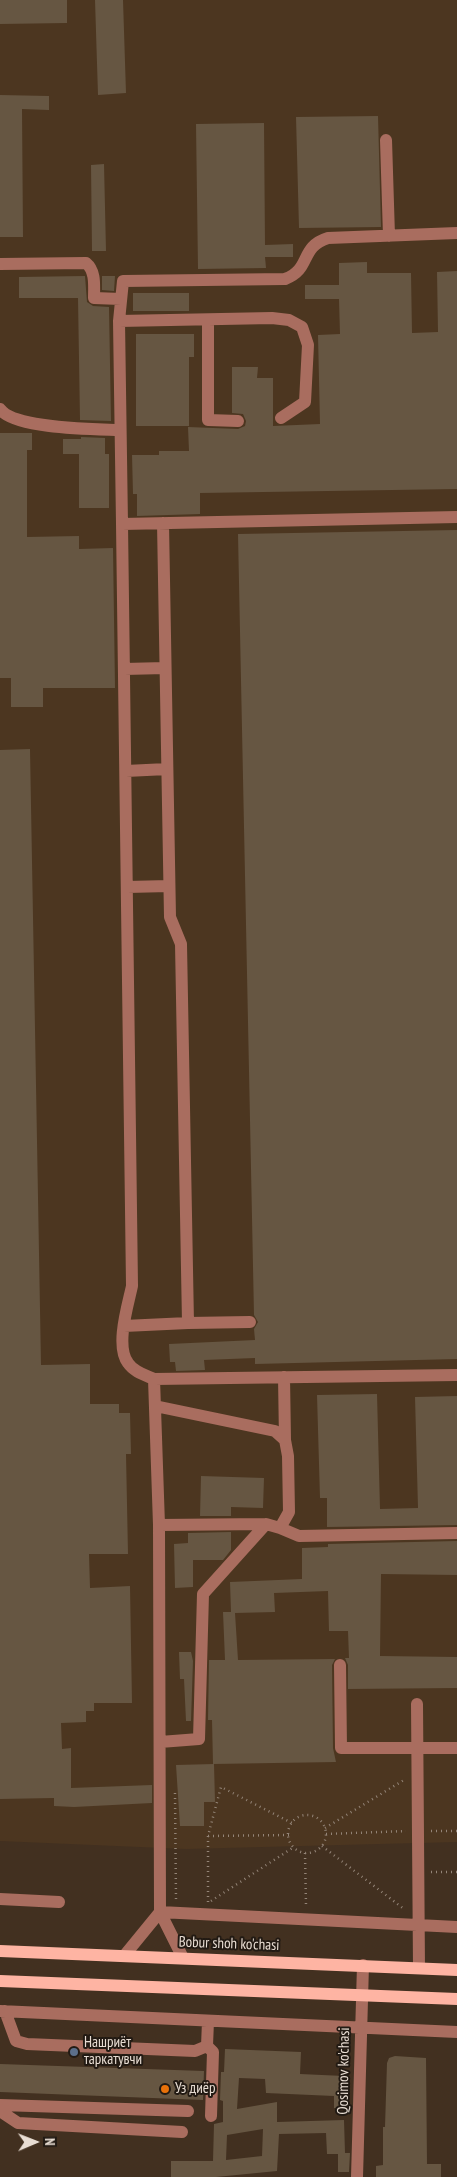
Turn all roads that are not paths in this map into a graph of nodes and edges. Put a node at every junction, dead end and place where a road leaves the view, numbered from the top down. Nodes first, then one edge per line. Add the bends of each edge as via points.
1 (386, 140) dead end
2 (457, 232) edge
3 (389, 236) junction
4 (0, 264) edge
5 (121, 299) junction
6 (208, 320) junction
7 (119, 321) junction
8 (0, 409) edge
9 (281, 418) dead end
10 (238, 421) dead end
11 (119, 430) junction
12 (457, 517) edge
13 (163, 523) junction
14 (122, 524) junction
15 (165, 668) junction
16 (124, 669) junction
17 (167, 769) junction
18 (126, 771) junction
19 (169, 886) junction
20 (127, 887) junction
21 (250, 1322) dead end
22 (188, 1323) junction
23 (124, 1326) junction
24 (457, 1375) edge
25 (284, 1377) junction
26 (154, 1379) junction
27 (155, 1406) junction
28 (285, 1440) junction
29 (266, 1524) junction
30 (159, 1525) junction
31 (280, 1528) junction
32 (457, 1533) edge
33 (340, 1665) dead end
34 (417, 1704) dead end
35 (160, 1742) junction
36 (418, 1748) junction
37 (457, 1748) edge
38 (0, 1899) edge
39 (59, 1902) dead end
40 (160, 1912) junction
41 (418, 1925) junction
42 (457, 1927) edge
43 (0, 1951) edge
44 (124, 1956) junction
45 (183, 1958) junction
46 (363, 1965) junction
47 (419, 1968) junction
48 (457, 1970) edge
49 (0, 1981) edge
50 (362, 1994) junction
51 (457, 1999) edge
52 (3, 2011) edge
53 (208, 2021) junction
54 (361, 2028) junction
55 (457, 2032) edge
56 (207, 2046) junction
57 (0, 2104) edge
58 (0, 2111) edge
59 (188, 2111) dead end
60 (211, 2116) dead end
61 (182, 2132) dead end
62 (357, 2177) edge

1 - 3 street
2 - 3 street
3 - 5 street via 328,238 316,242 296,275 285,279 123,281
4 - 5 street via 86,263 93,274 94,298
5 - 7 street
6 - 7 street
6 - 9 street via 272,318 290,320 302,327 308,345 305,402
6 - 10 street via 208,420
7 - 11 street
8 - 11 street via 12,418 59,428
11 - 14 street
12 - 13 street
13 - 14 street
13 - 15 street
14 - 16 street
15 - 16 street
15 - 17 street
16 - 18 street
17 - 18 street
17 - 19 street
18 - 20 street
19 - 20 street
19 - 22 street via 170,916 181,944
20 - 23 street via 132,1286
21 - 22 street
22 - 23 street
23 - 26 street via 122,1338 127,1362 138,1372
24 - 25 street
25 - 26 street
25 - 28 street
26 - 27 street
27 - 28 street via 275,1431
27 - 30 street
28 - 31 street via 289,1512
29 - 30 street
29 - 31 street
29 - 35 street via 203,1594 198,1740
30 - 35 street
31 - 32 street via 299,1536
33 - 36 street via 341,1748
34 - 36 street
35 - 40 street
36 - 37 street
36 - 41 street
38 - 39 street
40 - 41 street via 306,1913
40 - 44 street
40 - 45 street
41 - 42 street
41 - 47 street
43 - 44 main road, Bobur shoh ko'chasi
44 - 45 main road, Bobur shoh ko'chasi
45 - 46 main road, Bobur shoh ko'chasi
46 - 47 main road, Bobur shoh ko'chasi
46 - 50 street, Qosimov ko'chasi
47 - 48 main road, Bobur shoh ko'chasi
49 - 50 main road
50 - 51 main road
50 - 54 street, Qosimov ko'chasi
52 - 53 street
52 - 56 street via 16,2041 27,2044 195,2051
53 - 54 street
53 - 56 street
54 - 55 street
54 - 62 street, Qosimov ko'chasi
56 - 60 street via 212,2052
57 - 59 street
58 - 61 street via 18,2123

